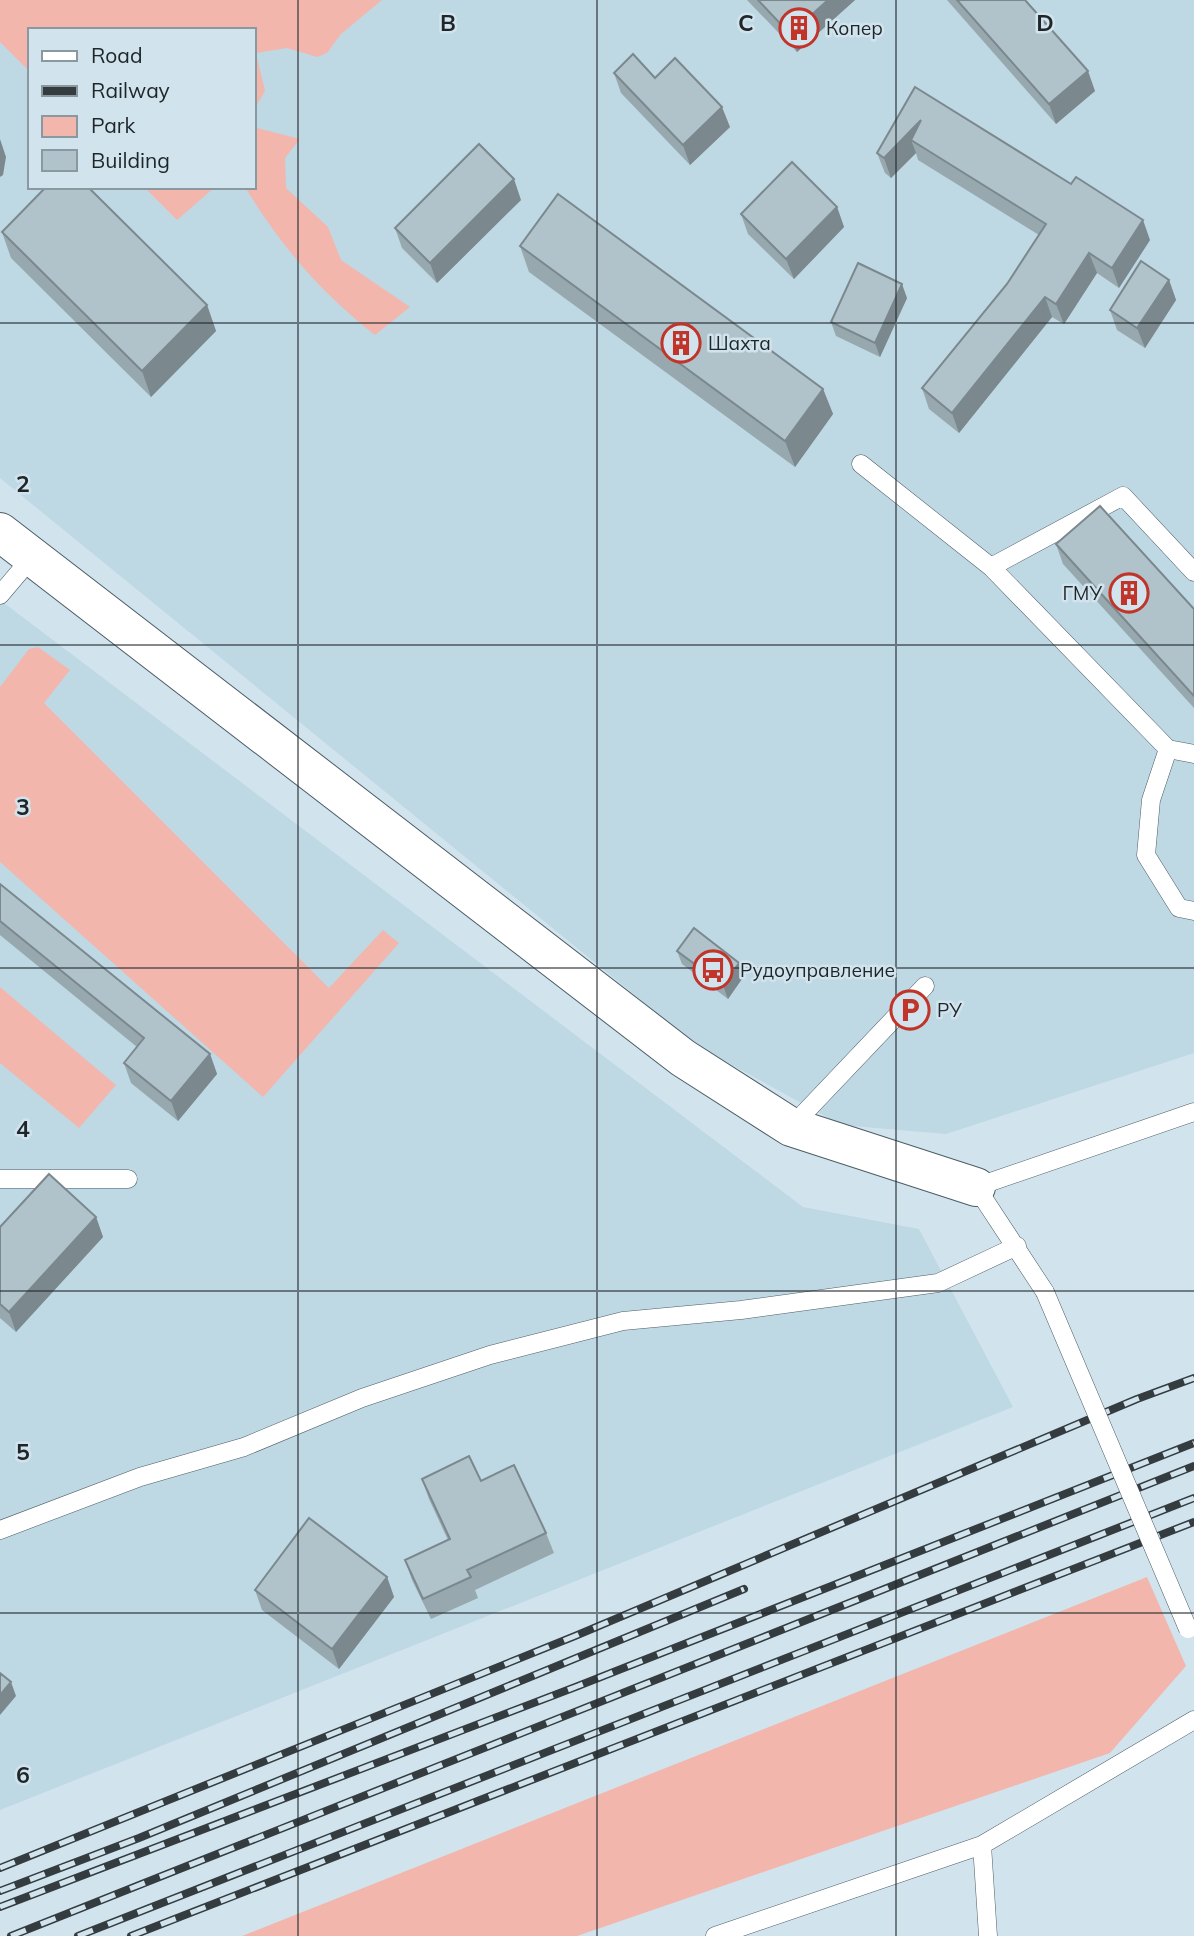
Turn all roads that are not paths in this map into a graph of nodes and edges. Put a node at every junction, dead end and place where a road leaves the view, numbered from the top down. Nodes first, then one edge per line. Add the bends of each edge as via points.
1 (862, 464) dead end
2 (0, 532) edge
3 (33, 556) junction
4 (991, 567) junction
5 (1194, 572) edge
6 (0, 595) edge
7 (1168, 750) junction
8 (1194, 754) edge
9 (1194, 911) edge
10 (925, 986) dead end
11 (1194, 1112) edge
12 (792, 1127) junction
13 (0, 1179) edge
14 (128, 1179) dead end
15 (976, 1187) junction
16 (1017, 1246) junction
17 (0, 1530) edge
18 (1191, 1636) edge
19 (1194, 1720) edge
20 (982, 1845) junction
21 (715, 1936) edge
22 (988, 1936) edge

1 - 4 lane
2 - 3 street
3 - 6 lane
3 - 12 street via 683,1058
4 - 5 lane via 1123,496
4 - 7 lane
7 - 8 lane
7 - 9 lane via 1151,800 1146,855 1179,908
10 - 12 lane
11 - 15 lane
12 - 15 street
13 - 14 lane
15 - 16 lane
16 - 17 lane via 938,1283 623,1321 490,1355 362,1398 244,1447 140,1477
16 - 18 lane, bridge via 1045,1293
19 - 20 lane
20 - 21 lane
20 - 22 lane

